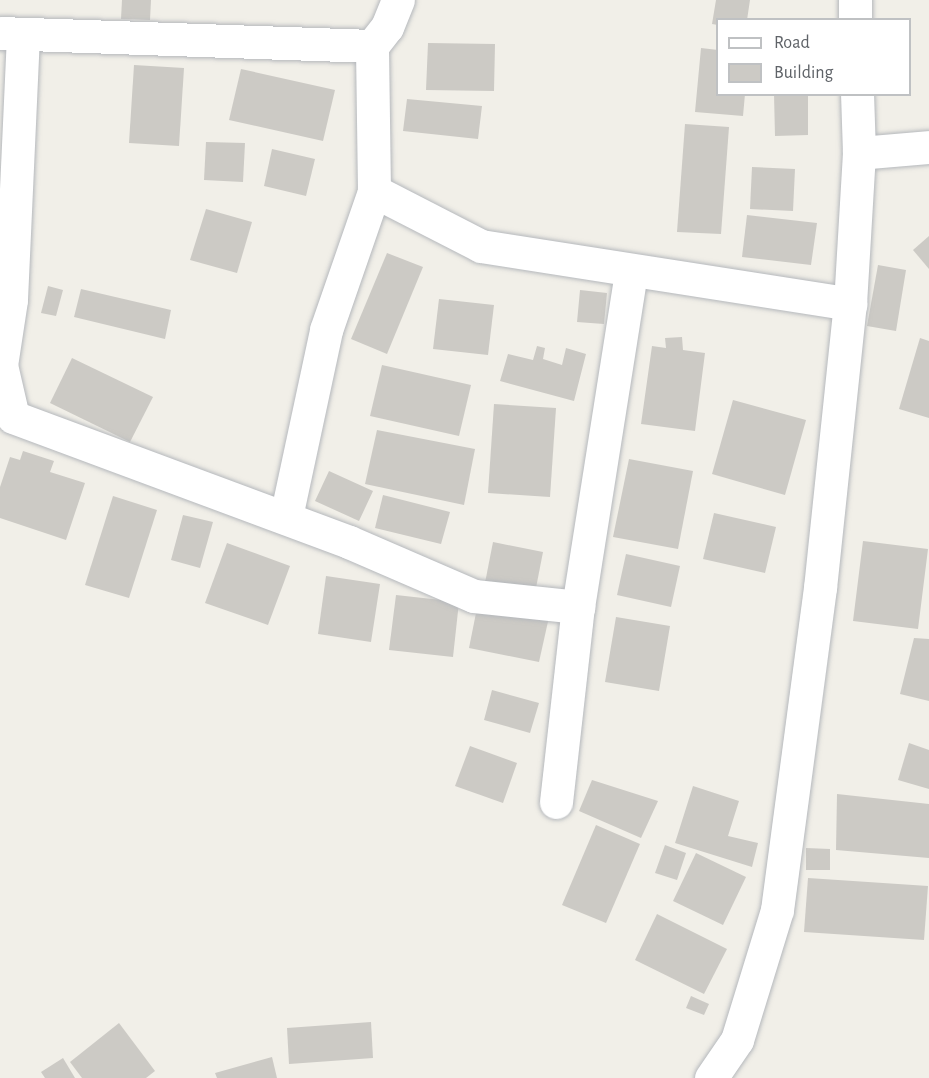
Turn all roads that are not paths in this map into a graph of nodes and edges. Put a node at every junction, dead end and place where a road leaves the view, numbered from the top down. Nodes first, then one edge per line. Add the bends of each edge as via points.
1 (398, 0) edge
2 (855, 0) edge
3 (855, 18) edge
4 (12, 34) edge
5 (372, 46) junction
6 (857, 96) edge
7 (929, 147) edge
8 (859, 153) junction
9 (374, 191) junction
10 (631, 271) junction
11 (850, 304) junction
12 (1, 365) edge
13 (7, 429) edge
14 (286, 517) junction
15 (578, 607) junction
16 (556, 802) dead end
17 (711, 1078) edge

1 - 5 street via 387,27
2 - 3 street
4 - 5 street
4 - 12 street via 11,300
5 - 9 street
6 - 8 street
7 - 8 street
8 - 11 street
9 - 10 street via 481,246
9 - 14 street via 326,330
10 - 11 street
10 - 15 street
11 - 17 street via 820,588 777,910 737,1040
12 - 13 street
13 - 14 street
14 - 15 street via 474,596
15 - 16 street

